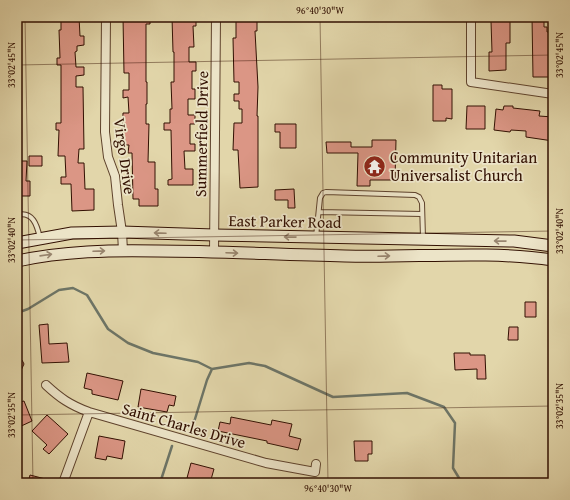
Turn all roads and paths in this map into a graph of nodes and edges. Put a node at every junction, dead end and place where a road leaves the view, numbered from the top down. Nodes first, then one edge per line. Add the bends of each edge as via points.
1 (106, 17) edge
2 (216, 17) edge
3 (471, 17) edge
4 (553, 94) edge
5 (319, 212) junction
6 (422, 214) junction
7 (17, 215) edge
8 (122, 232) junction
9 (214, 235) junction
10 (274, 236) junction
11 (317, 237) junction
12 (40, 238) junction
13 (357, 238) junction
14 (423, 239) junction
15 (443, 240) junction
16 (521, 242) junction
17 (17, 244) edge
18 (553, 246) edge
19 (122, 250) junction
20 (214, 252) junction
21 (444, 254) junction
22 (273, 255) junction
23 (317, 256) junction
24 (356, 256) junction
25 (520, 257) junction
26 (553, 260) edge
27 (17, 261) edge
28 (46, 385) dead end
29 (89, 412) junction
30 (316, 464) dead end
31 (63, 483) edge

1 - 8 street, Virgo Drive via 105,132 108,157 116,176
2 - 9 street, Summerfield Drive
3 - 4 street via 471,82
5 - 6 lane
5 - 6 lane via 320,198 326,192 415,195 422,203
5 - 11 lane
6 - 14 lane
7 - 12 lane via 31,217 36,223
9 -> 8 main road, East Parker Road
8 - 12 main road, East Parker Road
8 - 19 street, Virgo Drive
9 - 10 main road, East Parker Road
9 - 20 street, Summerfield Drive
11 -> 10 main road, East Parker Road
10 - 22 main road
11 - 13 main road, East Parker Road
11 - 23 main road
12 - 17 main road, East Parker Road
13 - 14 main road, East Parker Road
13 - 24 main road
14 - 15 main road, East Parker Road
16 -> 15 main road, East Parker Road
15 - 21 main road
16 - 18 main road, East Parker Road
16 - 25 main road
19 - 20 main road, East Parker Road
27 -> 19 main road, East Parker Road via 61,253
20 -> 22 main road, East Parker Road
24 -> 21 main road, East Parker Road
21 - 25 main road, East Parker Road
22 - 23 main road, East Parker Road
23 - 24 main road, East Parker Road
25 - 26 main road, East Parker Road
28 - 29 street, Saint Charles Drive via 60,398
29 - 30 street, Saint Charles Drive via 266,463 315,472
29 - 31 street

